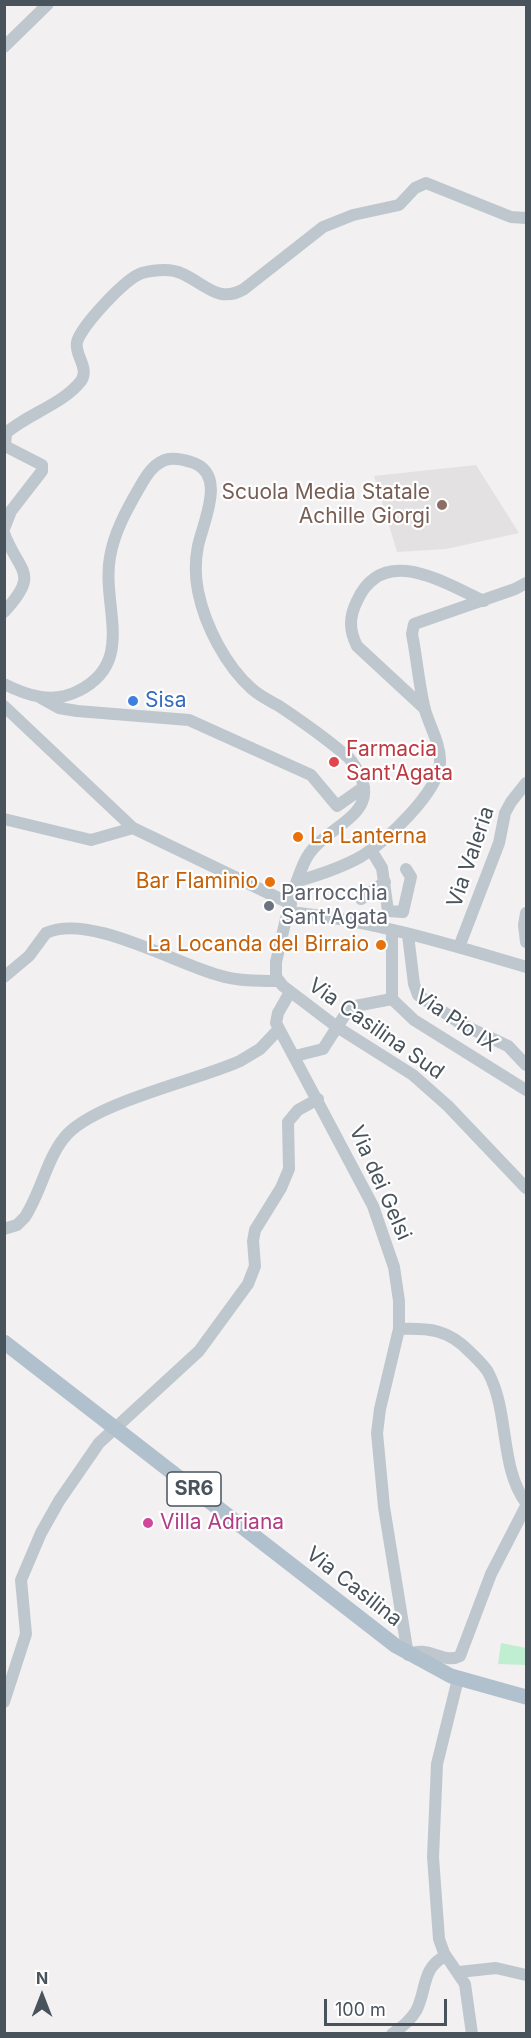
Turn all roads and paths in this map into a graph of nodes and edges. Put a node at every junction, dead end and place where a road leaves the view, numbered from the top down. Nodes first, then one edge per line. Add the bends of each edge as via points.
1 (48, 4) edge
2 (4, 48) edge
3 (526, 218) edge
4 (5, 523) edge
5 (4, 531) edge
6 (526, 583) edge
7 (484, 601) junction
8 (4, 612) edge
9 (4, 684) edge
10 (40, 698) junction
11 (4, 706) edge
12 (425, 709) junction
13 (526, 783) edge
14 (364, 787) junction
15 (4, 819) edge
16 (133, 828) junction
17 (371, 850) junction
18 (406, 869) dead end
19 (298, 881) junction
20 (385, 882) junction
21 (361, 899) dead end
22 (290, 908) junction
23 (526, 913) edge
24 (393, 932) junction
25 (408, 935) junction
26 (526, 942) edge
27 (459, 947) junction
28 (526, 967) edge
29 (4, 977) edge
30 (278, 981) junction
31 (290, 993) junction
32 (392, 999) junction
33 (337, 1027) junction
34 (279, 1029) junction
35 (295, 1056) junction
36 (526, 1065) edge
37 (526, 1090) edge
38 (318, 1099) junction
39 (526, 1188) edge
40 (4, 1229) edge
41 (399, 1329) junction
42 (4, 1341) edge
43 (114, 1426) junction
44 (526, 1505) edge
45 (408, 1655) junction
46 (458, 1678) junction
47 (526, 1698) edge
48 (4, 1702) edge
49 (446, 1956) junction
50 (459, 1972) junction
51 (526, 1975) edge
52 (392, 2034) edge
53 (472, 2034) edge

1 - 2 street
3 - 4 street via 511,217 426,183 415,188 399,205 353,215 323,227 231,295 219,295 172,271 134,277 78,339 77,350 84,371 80,381 66,396 6,433 5,446 42,465 42,471
4 - 5 street
5 - 8 street via 21,561 25,579 23,590
6 - 7 street
7 - 12 street via 414,624 412,634
7 - 12 street via 404,570 393,570 372,580 360,593 351,623 357,646
9 - 10 street
10 - 14 street via 59,708 77,711 189,720 311,775 337,806
10 - 14 street via 72,694 85,688 99,678 110,662 113,638 108,574 112,543 147,474 170,459 196,463 207,472 212,489 195,566 204,609 225,656 254,691 349,758
11 - 16 street
12 - 17 street via 439,751 437,778 429,792
13 - 27 street, Via Valeria via 505,813 499,843
14 - 19 street, Via Casilina Sud via 360,805 311,853
15 - 16 street via 91,840
16 - 22 street
17 - 19 street
17 - 20 street
18 - 20 street via 411,877 403,912 388,911
19 - 22 street, Via Casilina Sud
20 - 21 street
22 - 24 street
22 - 30 street, Via Casilina Sud via 275,966
23 - 26 street
24 - 25 street
24 - 32 street, Via Pio IX
25 - 27 street
25 - 36 street via 418,995 463,1025 508,1046
27 - 28 street
29 - 30 street via 29,956 44,934 64,929 107,934 222,976
30 - 31 street, Via Casilina Sud
31 - 33 street, Via Casilina Sud
31 - 34 street via 276,1016
32 - 33 street via 350,1007
32 - 37 street, Via Pio IX via 419,1023
33 - 35 street via 323,1049
33 - 39 street, Via Casilina Sud via 418,1079
34 - 35 street, Via dei Gelsi
34 - 40 street via 260,1049 240,1061 80,1122 60,1143 25,1217
35 - 38 street, Via dei Gelsi
38 - 41 street, Via dei Gelsi via 382,1226 397,1283
38 - 43 street via 296,1112 288,1122 289,1169 255,1230 255,1266 248,1284 198,1351
41 - 44 street via 443,1332 461,1342 485,1368 502,1422 513,1481
41 - 45 street, Via dei Gelsi via 377,1433 384,1507
42 - 43 main road, Via Casilina / SR6
43 - 45 main road, Via Casilina / SR6
43 - 48 street via 88,1456 59,1501 22,1574 26,1634
44 - 45 street via 491,1574 460,1656 452,1659 422,1651
45 - 46 main road, Via Casilina / SR6
46 - 47 main road, Via Casilina / SR6
46 - 49 street via 438,1755 433,1822 438,1928
49 - 50 street
49 - 52 street via 428,1970 412,2017
50 - 51 street via 496,1968
50 - 53 street via 466,1988

